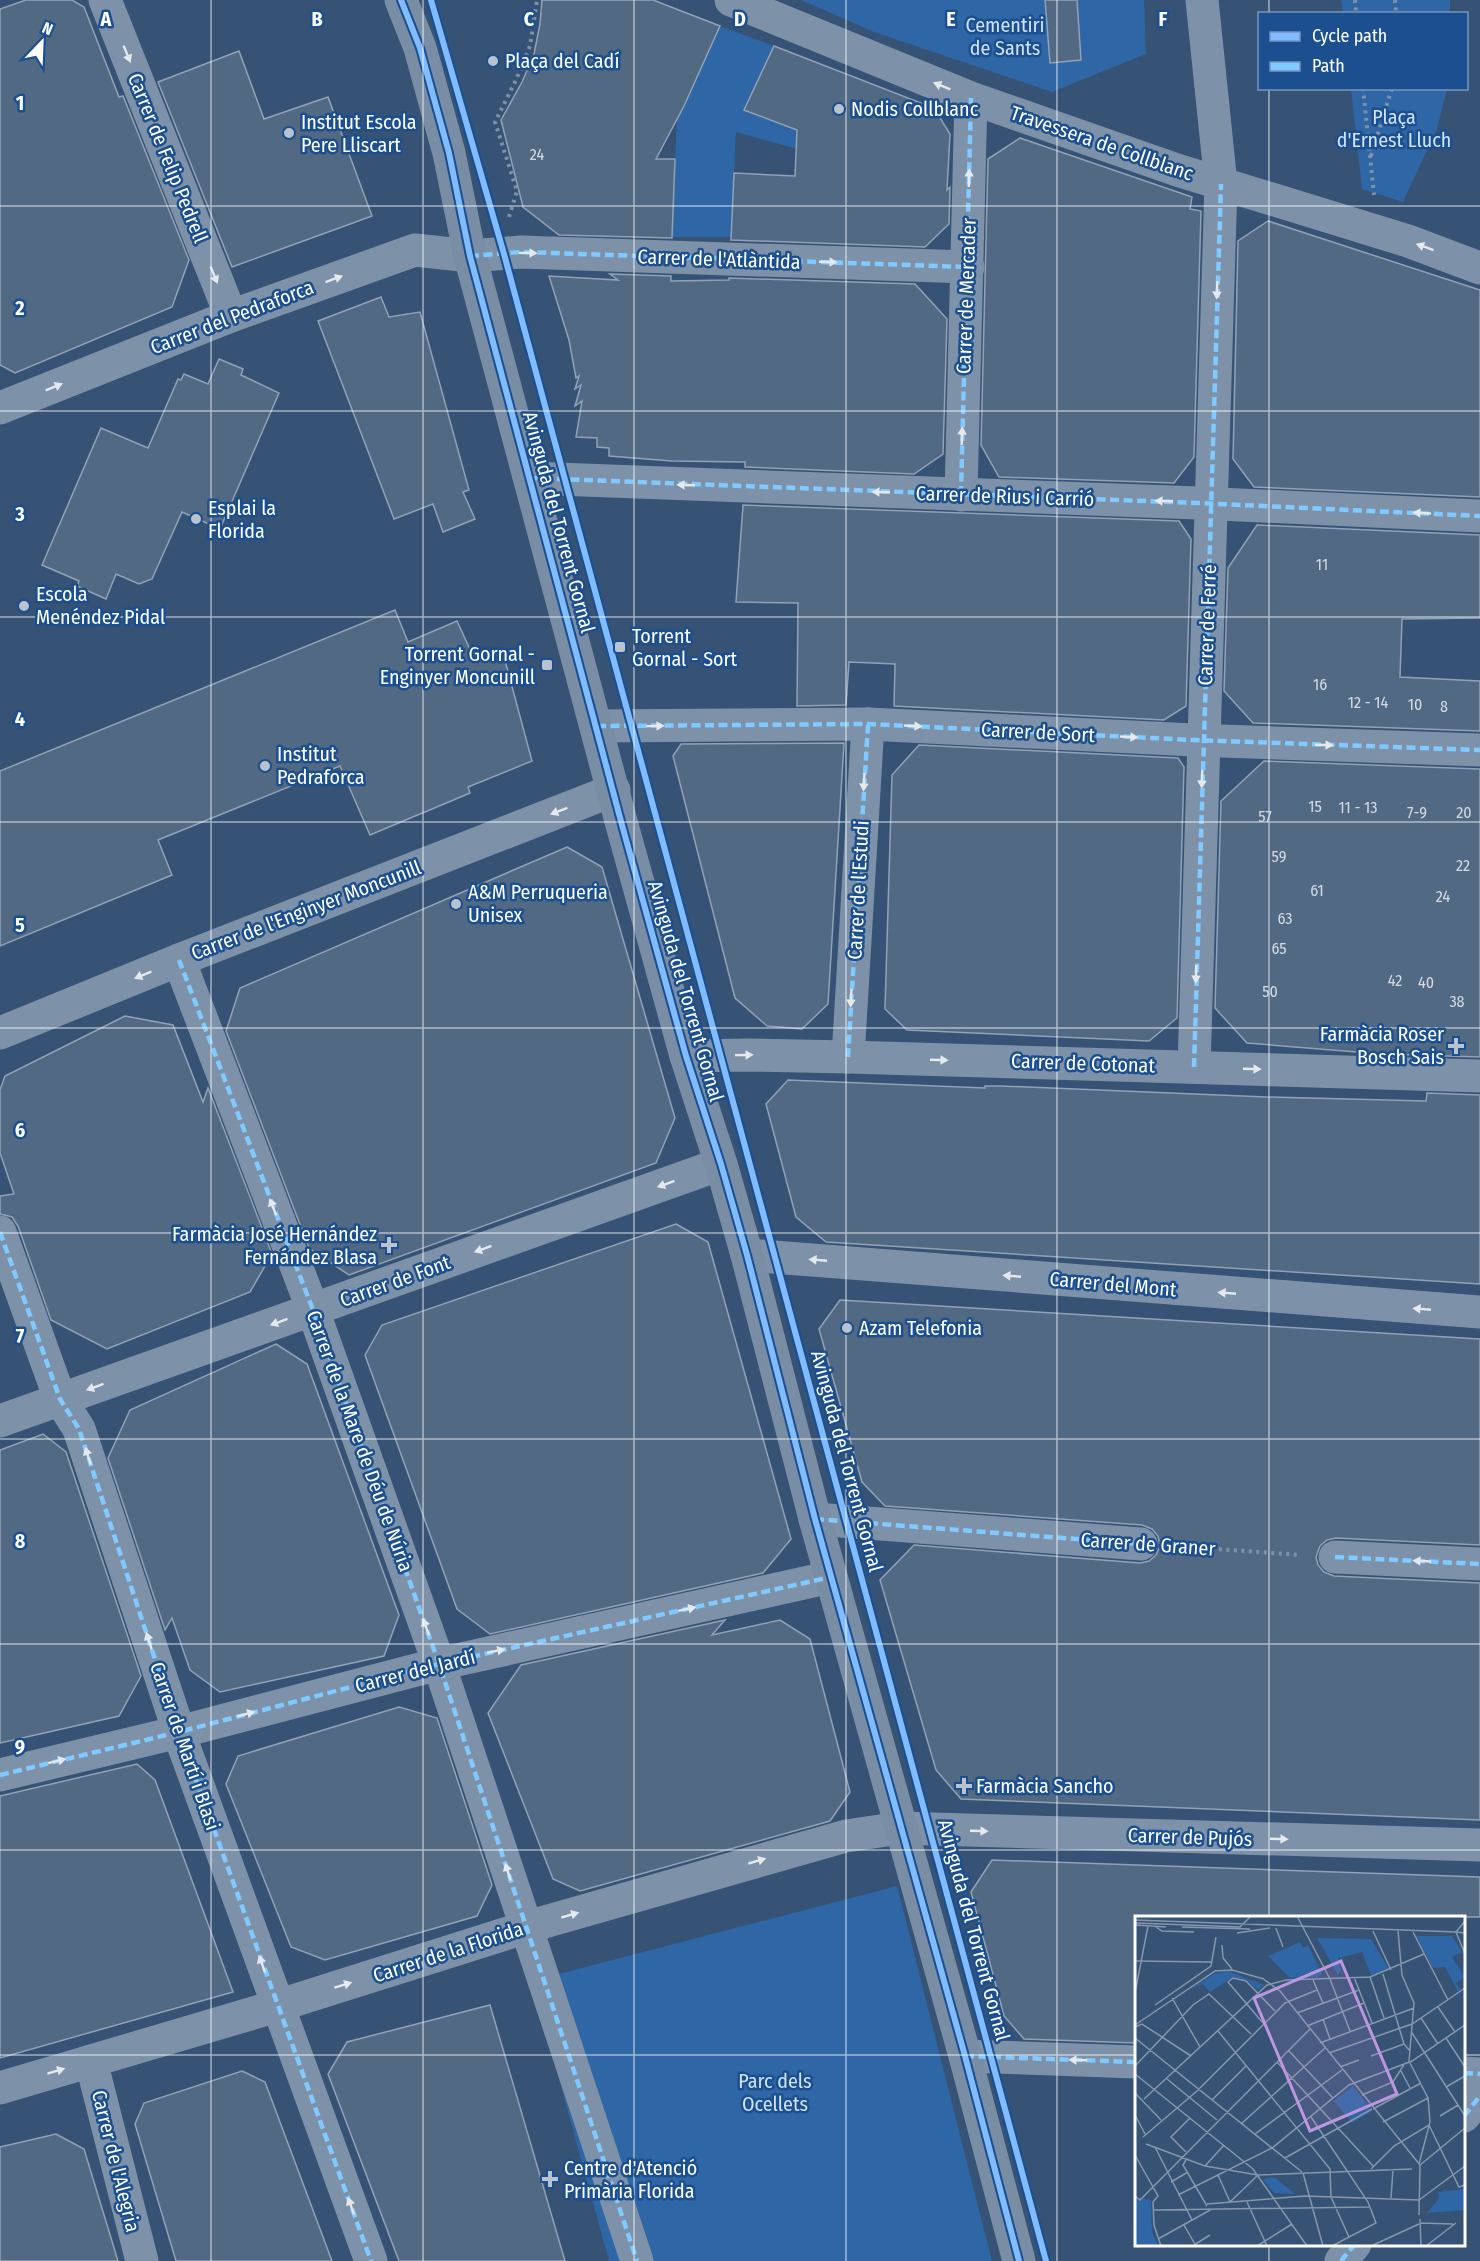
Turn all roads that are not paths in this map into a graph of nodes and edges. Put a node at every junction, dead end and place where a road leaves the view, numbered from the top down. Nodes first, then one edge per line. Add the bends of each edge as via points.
1 (105, 0) edge
2 (400, 0) edge
3 (730, 0) edge
4 (1202, 0) edge
5 (971, 98) junction
6 (1221, 184) junction
7 (470, 256) junction
8 (968, 267) junction
9 (1480, 268) edge
10 (231, 316) junction
11 (0, 408) edge
12 (530, 478) junction
13 (961, 495) junction
14 (1210, 504) junction
15 (1480, 516) edge
16 (868, 724) junction
17 (597, 726) junction
18 (1203, 740) junction
19 (1480, 750) edge
20 (614, 790) junction
21 (179, 960) junction
22 (0, 1034) edge
23 (686, 1056) junction
24 (848, 1057) junction
25 (1194, 1066) junction
26 (1480, 1076) edge
27 (721, 1164) junction
28 (0, 1232) edge
29 (747, 1255) junction
30 (313, 1310) junction
31 (1480, 1312) edge
32 (60, 1400) junction
33 (0, 1421) edge
34 (816, 1519) junction
35 (1140, 1544) road end
36 (1335, 1557) road end
37 (1480, 1564) edge
38 (831, 1577) junction
39 (439, 1664) junction
40 (179, 1732) junction
41 (0, 1775) edge
42 (900, 1828) junction
43 (1480, 1845) edge
44 (527, 1927) junction
45 (277, 2006) junction
46 (965, 2056) junction
47 (91, 2061) junction
48 (1135, 2062) edge
49 (1465, 2073) edge
50 (1480, 2074) edge
51 (0, 2088) edge
52 (1480, 2096) edge
53 (1465, 2115) edge
54 (1353, 2246) edge
55 (142, 2261) edge
56 (371, 2261) edge
57 (637, 2261) edge
58 (1019, 2261) edge
59 (1341, 2261) edge

1 -> 10 street, Carrer de Felip Pedrell
2 - 7 street, Avinguda del Torrent Gornal via 420,48 446,143
5 -> 3 street, Travessera de Collblanc
4 - 6 street, Carrer de Ferré
5 - 6 street, Travessera de Collblanc
8 -> 5 street, Carrer de Mercader
9 -> 6 street, Travessera de Collblanc via 1408,241
6 -> 14 street, Carrer de Ferré
7 -> 8 street, Carrer de l'Atlàntida via 521,252
10 -> 7 street, Carrer del Pedraforca via 415,250
7 - 12 street, Avinguda del Torrent Gornal
13 -> 8 street, Carrer de Mercader
11 -> 10 street, Carrer del Pedraforca
13 -> 12 street, Carrer de Rius i Carrió
12 - 17 street, Avinguda del Torrent Gornal
14 -> 13 street, Carrer de Rius i Carrió
15 -> 14 street, Carrer de Rius i Carrió
14 - 18 street, Carrer de Ferré
17 -> 16 street, Carrer de Sort
16 -> 18 street, Carrer de Sort
16 -> 24 street, Carrer de l'Estudi
17 - 20 street, Avinguda del Torrent Gornal
18 -> 19 street, Carrer de Sort
18 -> 25 street, Carrer de Ferré
20 -> 21 street, Carrer de l'Enginyer Moncunill
20 - 23 street, Avinguda del Torrent Gornal
21 -> 22 street, Carrer de l'Enginyer Moncunill
30 -> 21 street, Carrer de la Mare de Déu de Núria
23 -> 24 street, Carrer de Cotonat
23 - 27 street, Avinguda del Torrent Gornal
24 -> 25 street, Carrer de Cotonat
25 -> 26 street, Carrer de Cotonat
27 - 29 street, Avinguda del Torrent Gornal
27 -> 30 street, Carrer de Font
28 - 32 street, Carrer de Martí i Blasi
31 -> 29 street, Carrer del Mont
29 - 34 street, Avinguda del Torrent Gornal
30 -> 32 street, Carrer de Font
39 -> 30 street, Carrer de la Mare de Déu de Núria
32 - 33 street, Carrer de Font
40 -> 32 street, Carrer de Martí i Blasi via 79,1429
34 - 35 street, Carrer de Graner
34 - 38 street, Avinguda del Torrent Gornal
37 -> 36 street
39 -> 38 street, Carrer del Jardí
38 - 42 street, Avinguda del Torrent Gornal
40 -> 39 street, Carrer del Jardí
44 -> 39 street, Carrer de la Mare de Déu de Núria
41 -> 40 street, Carrer del Jardí
45 -> 40 street, Carrer de Martí i Blasi
42 -> 43 street, Carrer de Pujós
44 -> 42 street, Carrer de la Florida via 846,1836
42 - 46 street, Avinguda del Torrent Gornal
45 -> 44 street, Carrer de la Florida
44 - 57 street
45 - 47 street, Carrer de la Florida
56 -> 45 street, Carrer de Martí i Blasi
48 -> 46 street
46 - 58 street, Avinguda del Torrent Gornal
51 -> 47 street, Carrer de la Florida
47 - 55 street, Carrer de l'Alegria
49 - 50 street
52 - 53 street
54 - 59 street

